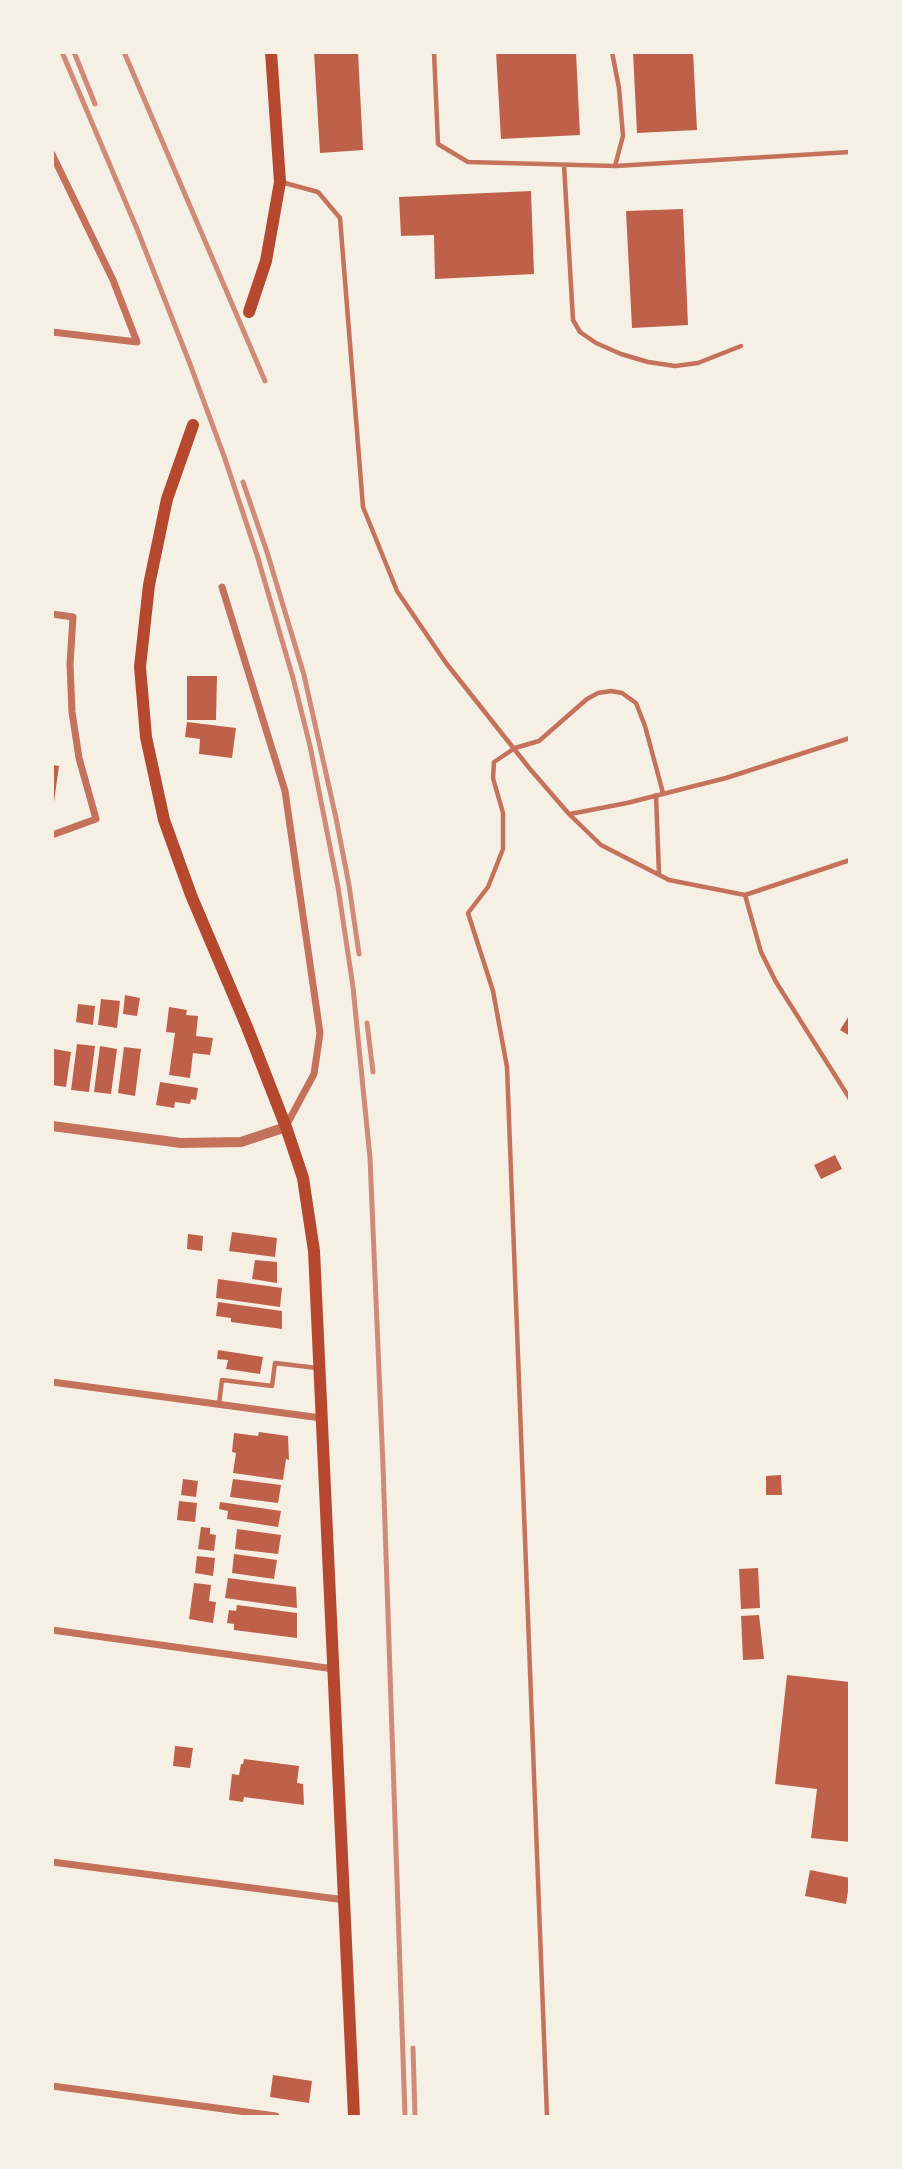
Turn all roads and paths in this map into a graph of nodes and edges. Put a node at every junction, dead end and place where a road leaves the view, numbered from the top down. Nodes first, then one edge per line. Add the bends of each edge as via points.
1 (271, 52) edge
2 (434, 52) edge
3 (612, 52) edge
4 (849, 152) edge
5 (52, 154) edge
6 (564, 165) junction
7 (615, 166) junction
8 (280, 182) junction
9 (249, 312) dead end
10 (52, 332) edge
11 (741, 346) dead end
12 (193, 425) dead end
13 (222, 587) dead end
14 (52, 614) edge
15 (849, 738) edge
16 (515, 748) junction
17 (663, 793) junction
18 (656, 795) junction
19 (569, 814) junction
20 (52, 835) edge
21 (849, 860) edge
22 (659, 874) junction
23 (745, 895) junction
24 (849, 1099) edge
25 (52, 1126) edge
26 (286, 1127) junction
27 (318, 1368) junction
28 (52, 1382) edge
29 (219, 1404) junction
30 (321, 1418) junction
31 (52, 1630) edge
32 (334, 1669) junction
33 (52, 1862) edge
34 (345, 1900) junction
35 (52, 2086) edge
36 (276, 2116) edge
37 (354, 2116) edge
38 (547, 2116) edge

1 - 8 main road
2 - 6 lane via 438,144 468,162
3 - 7 lane via 624,136
4 - 7 lane
5 - 10 street via 113,280 137,342
6 - 7 lane
6 - 11 lane via 573,320 580,331 621,354 675,366 698,363
8 - 9 main road via 266,261
8 - 16 lane via 318,192 340,218 363,507 379,549 397,592 446,663
12 - 26 main road via 167,499 149,585 141,667 146,737 164,820
13 - 26 street via 285,791 320,1033 313,1073
14 - 20 street via 73,617 72,712 96,818
15 - 17 lane
16 - 17 lane via 539,741 598,693 622,693 636,704
16 - 19 lane
16 - 38 lane via 494,762 493,778 503,813 503,849 488,887 468,913 493,991 507,1067
17 - 18 lane
18 - 19 lane
18 - 22 lane
19 - 22 lane via 601,845
21 - 23 lane
22 - 23 lane
23 - 24 lane via 766,962
25 - 26 street via 181,1143 241,1142
26 - 27 main road via 303,1178 314,1251
27 - 29 lane via 275,1363 272,1387 222,1380
27 - 30 main road
28 - 29 street
29 - 30 street
30 - 32 main road
31 - 32 street
32 - 34 main road
33 - 34 street
34 - 37 main road
35 - 36 street

